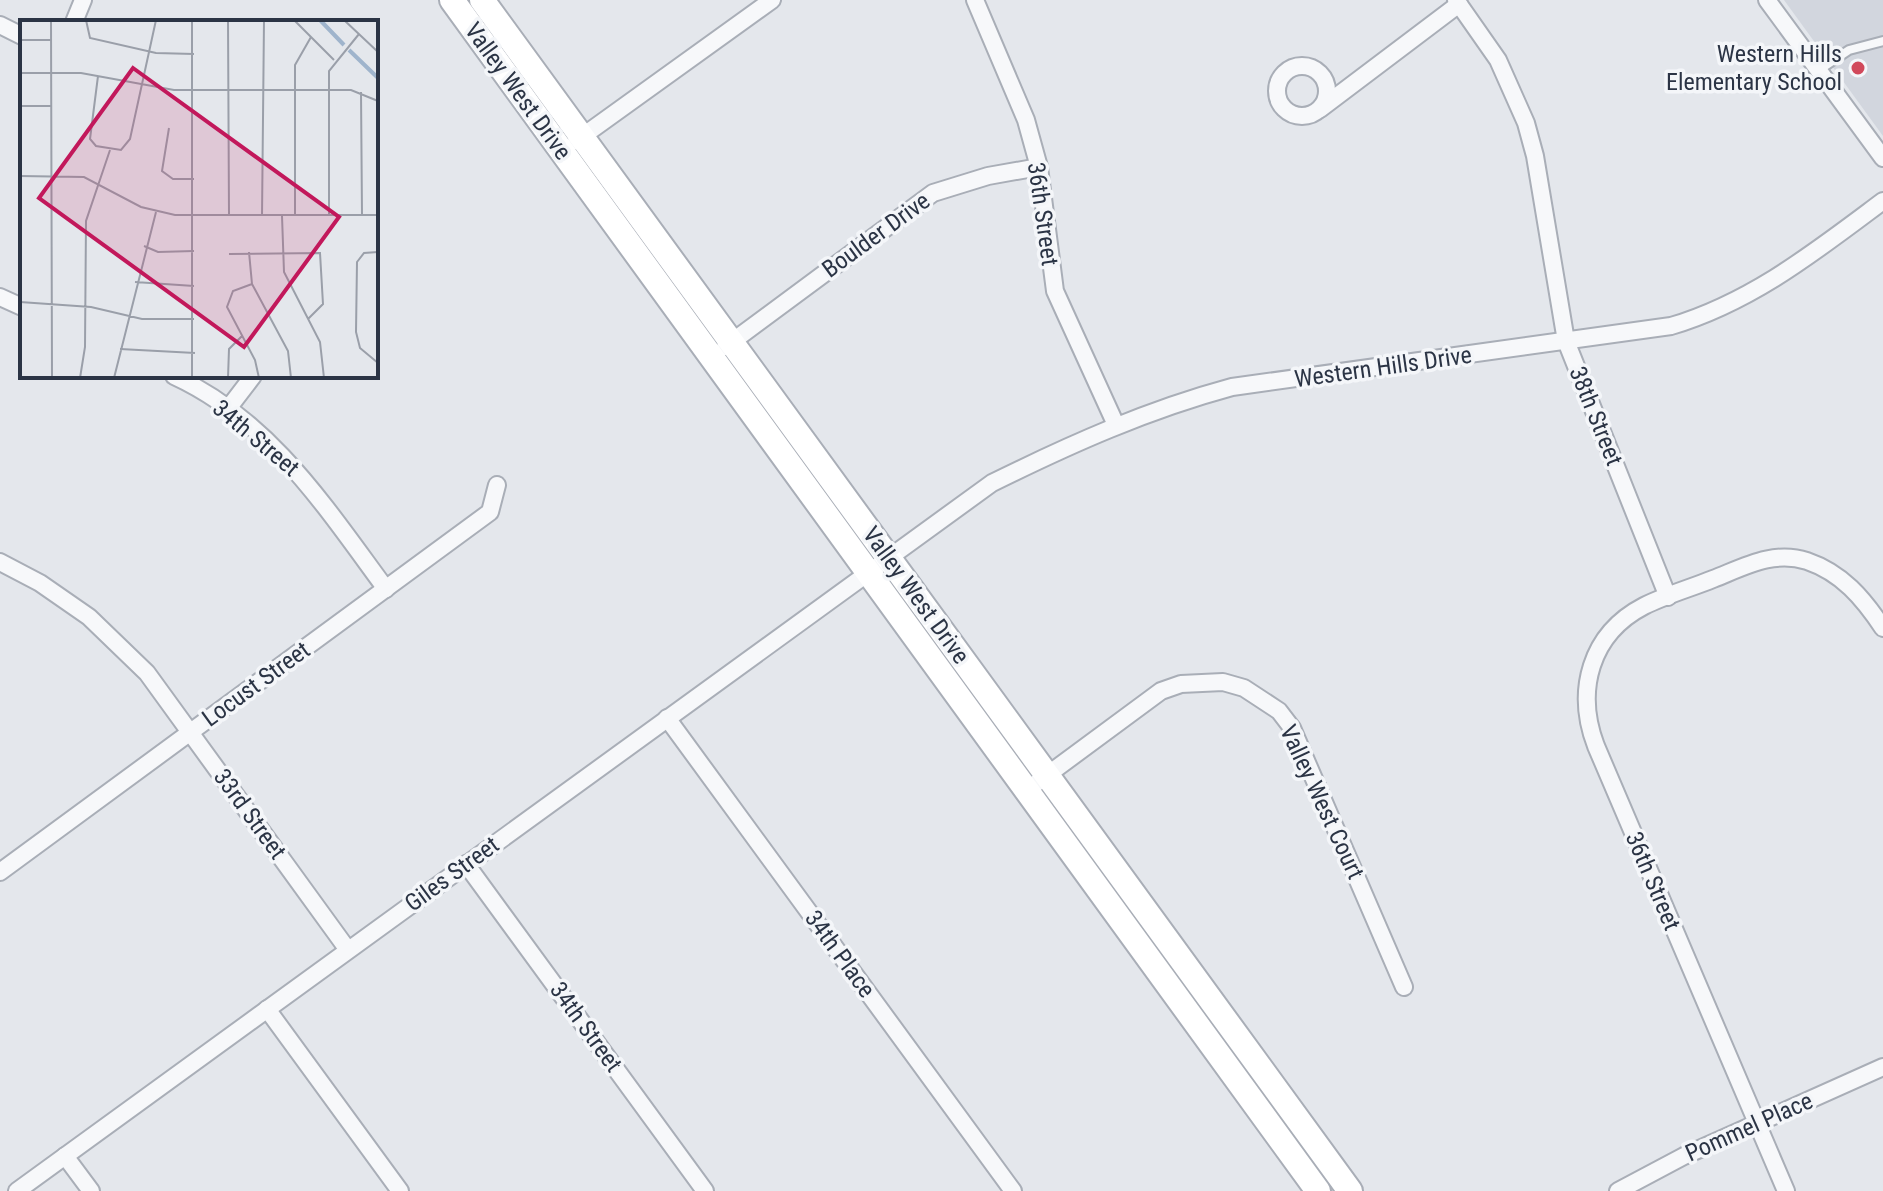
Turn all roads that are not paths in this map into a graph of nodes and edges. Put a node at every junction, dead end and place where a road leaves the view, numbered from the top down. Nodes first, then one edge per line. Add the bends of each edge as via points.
1 (83, 0) edge
2 (452, 0) edge
3 (482, 0) edge
4 (772, 0) edge
5 (975, 0) edge
6 (1767, 0) edge
7 (1458, 2) edge
8 (75, 20) edge
9 (0, 25) edge
10 (20, 35) edge
11 (1883, 41) edge
12 (1819, 70) junction
13 (1320, 109) dead end
14 (582, 137) junction
15 (561, 151) junction
16 (1883, 158) edge
17 (1039, 167) junction
18 (1883, 201) edge
19 (0, 297) edge
20 (20, 306) edge
21 (1566, 341) junction
22 (731, 342) junction
23 (711, 358) junction
24 (177, 378) edge
25 (251, 378) edge
26 (227, 410) junction
27 (1116, 425) junction
28 (497, 485) dead end
29 (888, 557) junction
30 (0, 562) edge
31 (867, 572) junction
32 (386, 589) junction
33 (1668, 597) junction
34 (1883, 628) edge
35 (667, 718) junction
36 (190, 732) junction
37 (1048, 774) junction
38 (1027, 790) junction
39 (466, 864) junction
40 (0, 872) edge
41 (348, 950) junction
42 (1404, 987) dead end
43 (267, 1009) junction
44 (1883, 1067) edge
45 (1756, 1123) junction
46 (65, 1156) junction
47 (17, 1191) edge
48 (91, 1191) edge
49 (400, 1191) edge
50 (705, 1191) edge
51 (1013, 1191) edge
52 (1318, 1191) edge
53 (1350, 1191) edge
54 (1618, 1191) edge
55 (1786, 1191) edge

1 - 8 street
2 - 15 main road, Valley West Drive
3 - 14 main road, Valley West Drive
4 - 14 street
5 - 17 street, 36th Street via 1026,120
6 - 12 street
7 - 13 street
7 - 21 street, 38th Street via 1498,60 1526,123
9 - 10 street
11 - 12 lane via 1849,50
12 - 16 street
14 - 15 street
14 - 22 main road, Valley West Drive
15 - 23 main road, Valley West Drive
17 - 22 street, Boulder Drive via 933,193
17 - 27 street, 36th Street via 1055,291
18 - 21 street, Western Hills Drive via 1783,275 1735,303 1671,326
19 - 20 street
21 - 27 street, Western Hills Drive via 1232,387
21 - 33 street, 38th Street
22 - 23 street, Boulder Drive
22 - 29 main road, Valley West Drive
23 - 31 main road, Valley West Drive
24 - 26 street, 34th Street
25 - 26 street
26 - 32 street, 34th Street via 291,464
27 - 29 street, Western Hills Drive via 992,483
28 - 32 street, Locust Street via 490,512
29 - 31 street, Giles Street
29 - 37 main road, Valley West Drive
30 - 36 street, 33rd Street via 40,583 120,643
31 - 35 street, Giles Street
31 - 38 main road, Valley West Drive
32 - 36 street, Locust Street
33 - 34 street via 1770,557 1805,560 1836,574 1863,598
33 - 45 street, 36th Street via 1625,619 1602,643 1586,683 1588,726
35 - 39 street, Giles Street
35 - 51 street, 34th Place
36 - 40 street, Locust Street
36 - 41 street, 33rd Street
37 - 38 street, Valley West Court
37 - 42 street, Valley West Court via 1161,691 1181,684 1223,682 1263,698 1292,728
37 - 53 main road, Valley West Drive
38 - 52 main road, Valley West Drive
39 - 41 street, Giles Street
39 - 50 street, 34th Street
41 - 43 street, Giles Street
43 - 46 street, Giles Street
43 - 49 street
44 - 45 street, Pommel Place
45 - 54 street, Pommel Place
45 - 55 street, 36th Street
46 - 47 street, Giles Street
46 - 48 street

